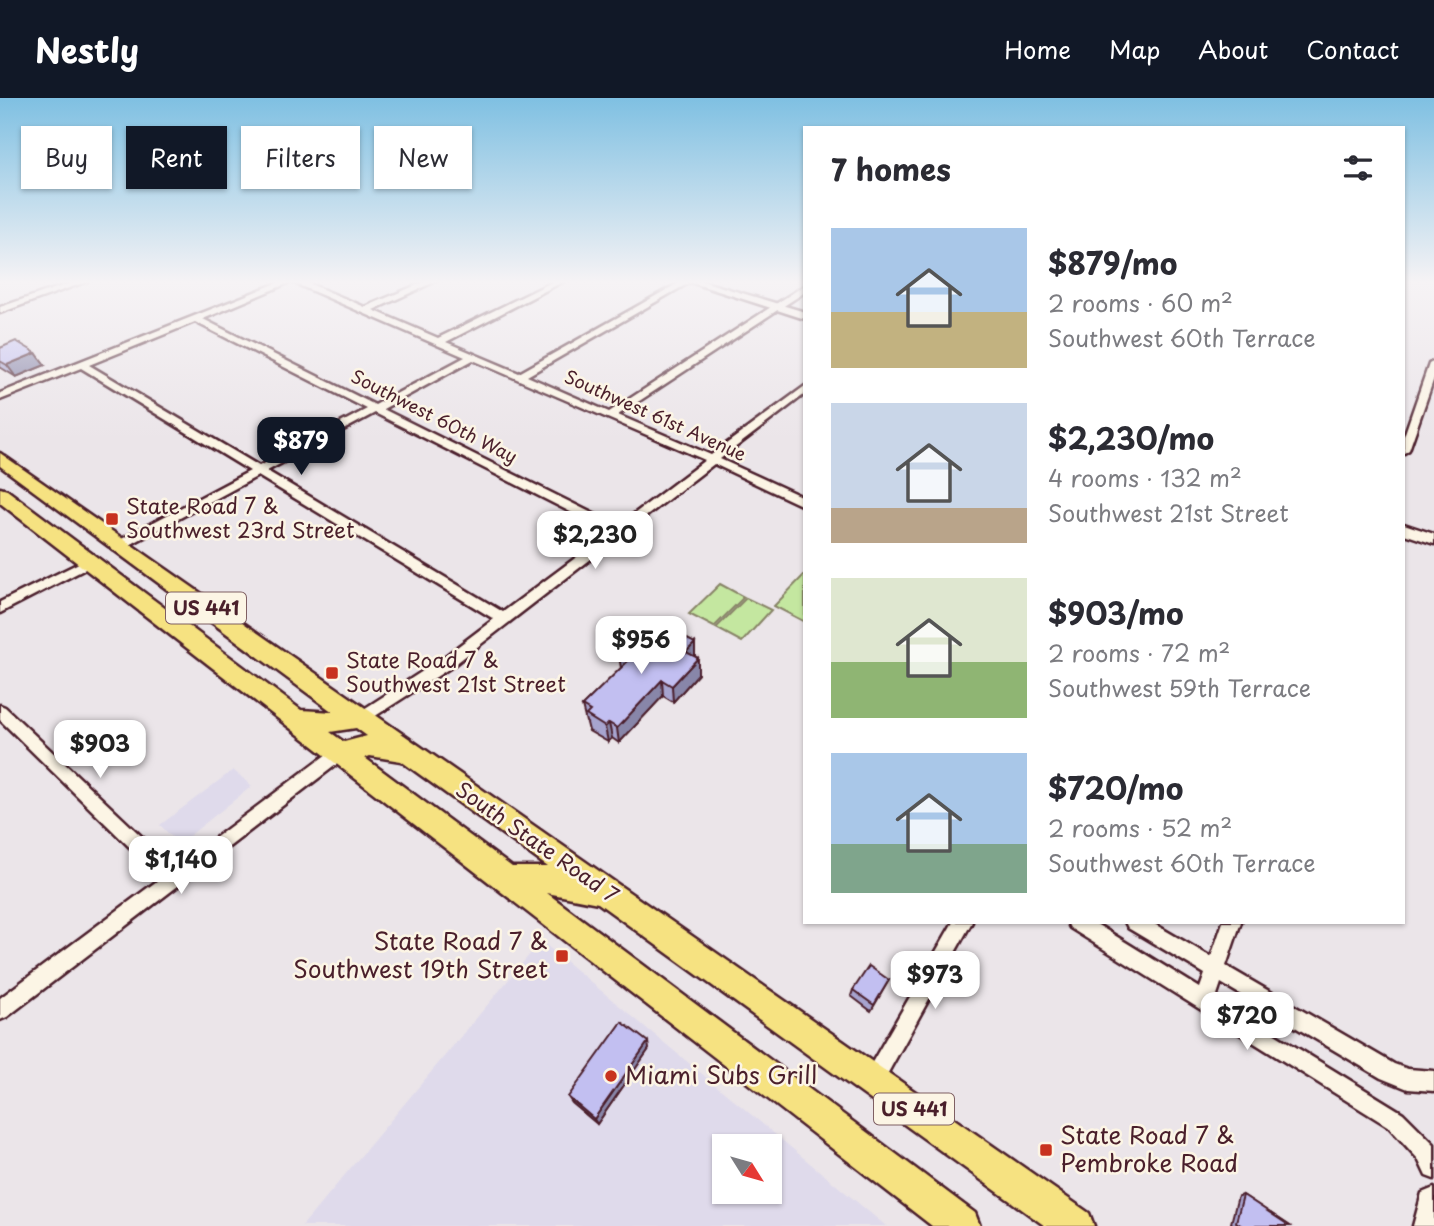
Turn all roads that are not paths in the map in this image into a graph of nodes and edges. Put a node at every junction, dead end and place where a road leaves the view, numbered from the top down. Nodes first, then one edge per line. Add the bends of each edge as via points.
1 (156, 334) edge
2 (226, 334) edge
3 (422, 334) edge
4 (455, 334) edge
5 (596, 334) edge
6 (736, 334) edge
7 (440, 341) junction
8 (474, 356) junction
9 (81, 364) junction
10 (1434, 364) edge
11 (521, 376) junction
12 (803, 390) edge
13 (0, 397) edge
14 (379, 408) junction
15 (611, 415) junction
16 (1405, 447) edge
17 (0, 458) edge
18 (711, 459) junction
19 (258, 470) junction
20 (0, 494) edge
21 (803, 502) edge
22 (1405, 529) edge
23 (620, 531) junction
24 (1434, 540) edge
25 (120, 545) junction
26 (89, 562) junction
27 (0, 608) edge
28 (504, 619) junction
29 (0, 711) edge
30 (361, 718) junction
31 (296, 719) junction
32 (409, 752) junction
33 (341, 753) junction
34 (173, 878) junction
35 (509, 881) junction
36 (607, 892) junction
37 (962, 924) edge
38 (1079, 924) edge
39 (1137, 924) edge
40 (1231, 924) edge
41 (1215, 970) junction
42 (1205, 1002) junction
43 (0, 1010) edge
44 (873, 1080) junction
45 (1434, 1081) edge
46 (1434, 1168) edge
47 (1434, 1205) edge
48 (962, 1226) edge
49 (1076, 1226) edge
50 (1430, 1226) edge

1 - 9 street
2 - 14 street, Southwest 60th Way
3 - 7 street, Southwest 61st Avenue
4 - 7 street
5 - 11 street
6 - 15 street
7 - 8 street, Southwest 61st Avenue
8 - 11 street, Southwest 61st Avenue
8 - 14 street
9 - 13 street
9 - 19 street
10 - 16 street
11 - 15 street, Southwest 61st Avenue
12 - 18 street
14 - 19 street
14 - 23 street, Southwest 60th Way
15 - 18 street, Southwest 61st Avenue
17 - 25 main road, South State Road 7 / US 441
18 - 21 street, Southwest 61st Avenue
18 - 23 street
19 - 25 street
19 - 28 street
20 - 26 main road, US 441
22 - 24 street
23 - 28 street
25 - 30 main road, South State Road 7 / US 441
26 - 27 street
26 - 31 main road, US 441
28 - 30 street
29 - 34 street
30 - 31 main road via 333,722
30 - 32 main road, South State Road 7 / US 441
31 - 33 main road, US 441
32 - 33 main road via 370,746
32 - 36 main road, South State Road 7 / US 441
33 - 34 street
33 - 35 main road, US 441
34 - 43 street
35 - 36 main road via 545,880
35 - 48 main road, US 441
36 - 44 main road, South State Road 7 / US 441
37 - 44 street
38 - 42 street
39 - 41 street
40 - 41 street
41 - 42 street
41 - 45 street via 1388,1071 1408,1079
42 - 46 street via 1396,1120 1426,1151
44 - 49 main road, South State Road 7 / US 441
47 - 50 main road

